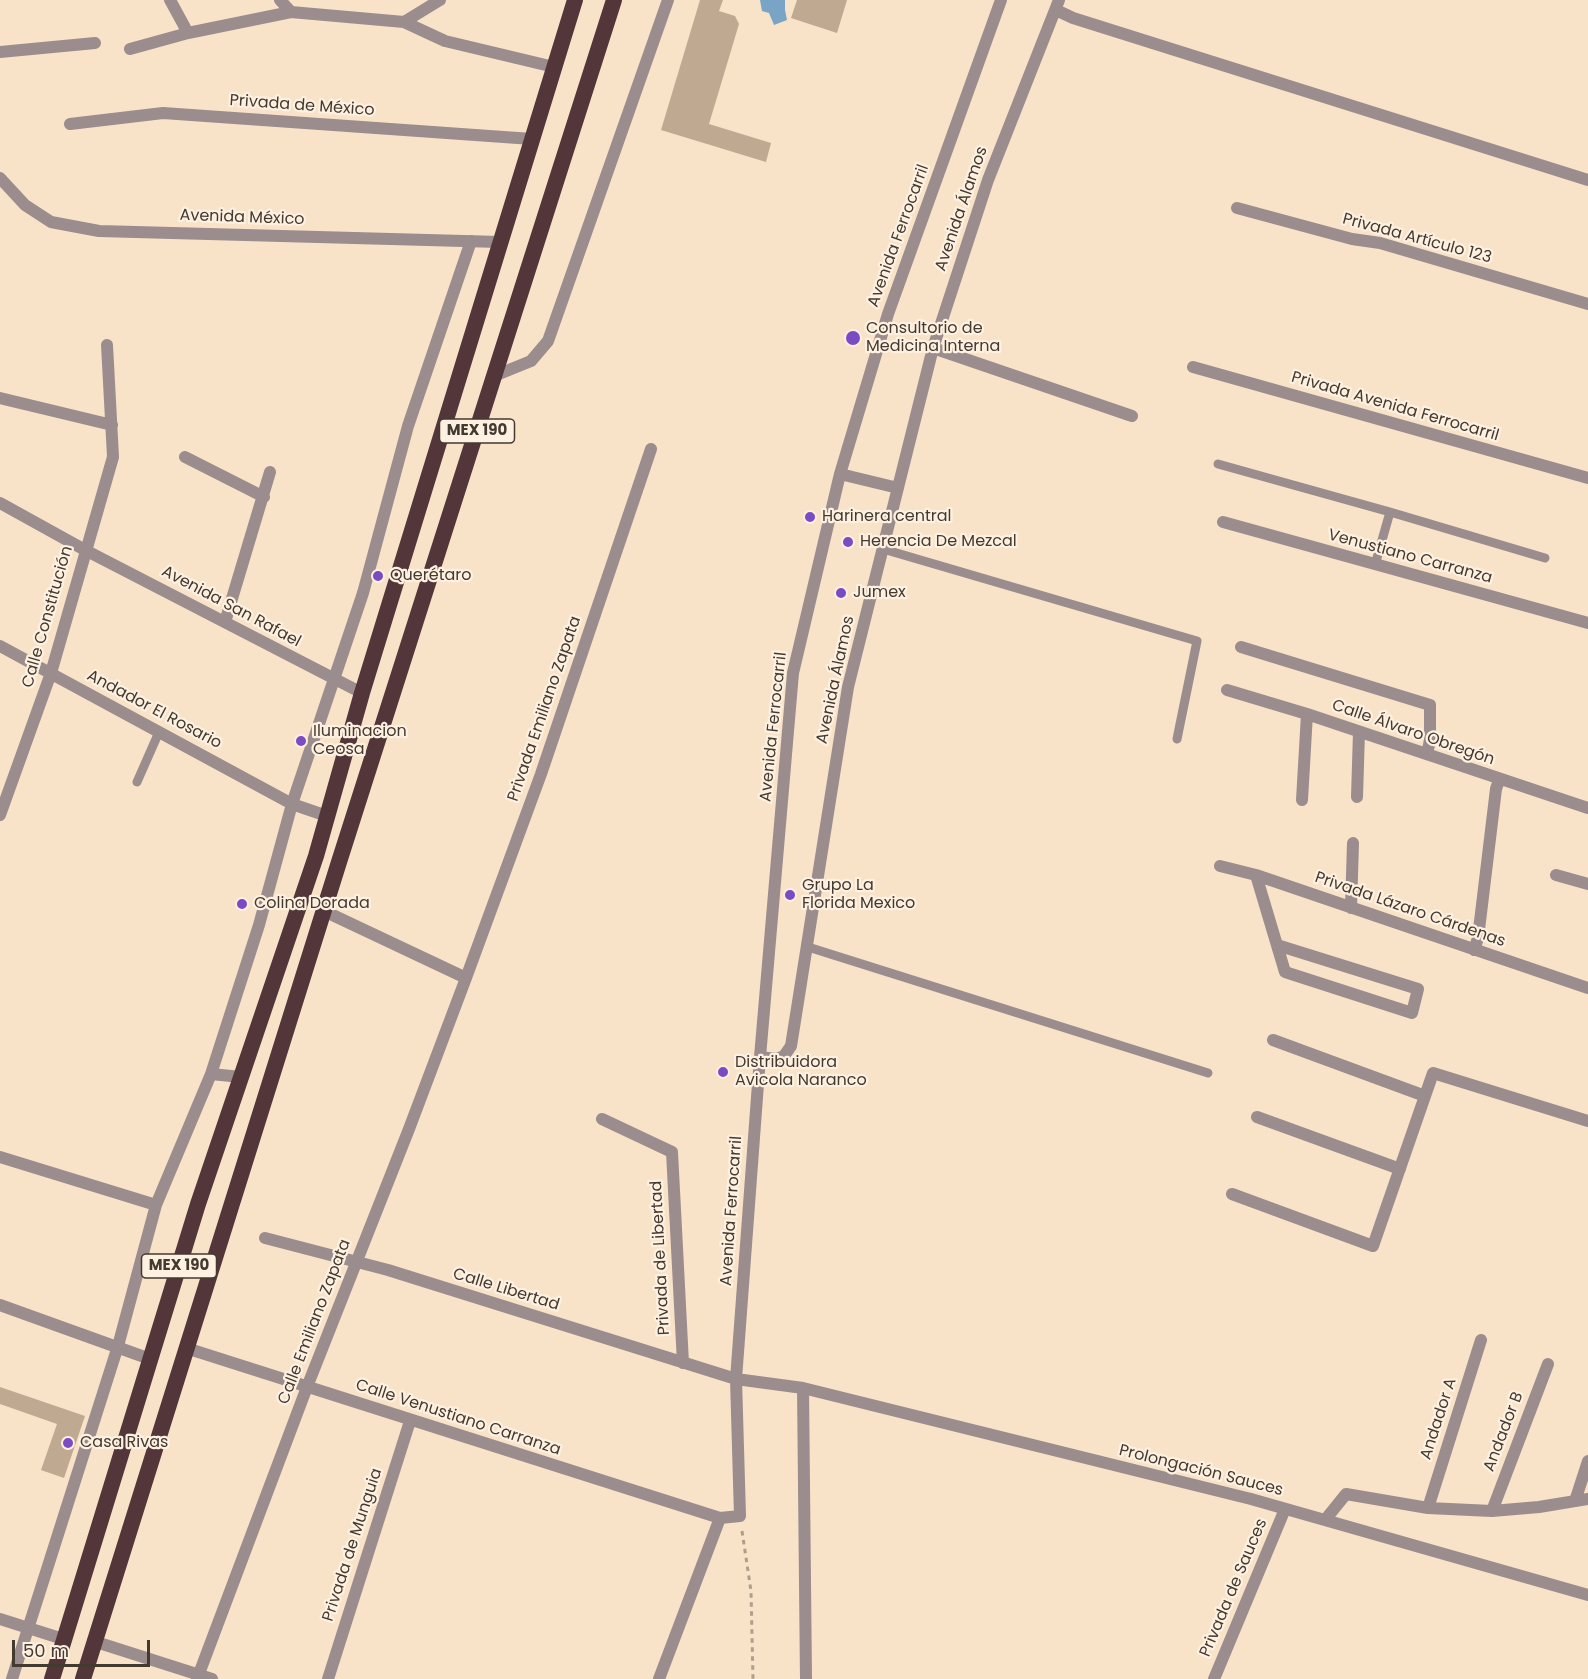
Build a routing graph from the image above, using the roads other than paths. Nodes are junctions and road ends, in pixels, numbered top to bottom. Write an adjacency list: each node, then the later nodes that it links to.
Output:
1 (170, 0): 11 (street)
2 (280, 0): 9 (street)
3 (440, 0): 10 (street)
4 (575, 0): 15 (highway, MEX 190)
5 (614, 0): 27 (highway, MEX 190)
6 (668, 0): 27 (street)
7 (1001, 0): 35 (street, Avenida Ferrocarril)
8 (1057, 5): 19 (street); 25 (street, Avenida Álamos)
9 (291, 12): 10 (street); 11 (street)
10 (404, 22): 15 (street)
11 (188, 33): 13 (street)
12 (95, 43): 14 (street)
13 (130, 49)
14 (0, 52)
15 (554, 67): 17 (highway, MEX 190)
16 (70, 124): 17 (street, Privada de México)
17 (532, 139): 22 (highway, MEX 190)
18 (0, 178): 21 (street, Avenida México)
19 (1588, 180)
20 (1237, 208): 23 (street, Privada Artículo 123)
21 (471, 241): 22 (street, Avenida México); 51 (street)
22 (500, 242): 53 (highway, MEX 190)
23 (1588, 304)
24 (107, 345): 30 (street, Calle Constitución)
25 (933, 348): 29 (street); 37 (street, Avenida Álamos)
26 (1193, 367): 36 (street, Privada Avenida Ferrocarril)
27 (494, 376): 73 (highway, MEX 190)
28 (0, 398): 30 (street)
29 (1132, 416)
30 (112, 425): 42 (street, Calle Constitución)
31 (651, 449): 77 (street, Privada Emiliano Zapata)
32 (185, 457): 38 (street)
33 (1218, 464): 40 (lane)
34 (270, 472): 38 (street)
35 (840, 474): 37 (street); 80 (street, Avenida Ferrocarril)
36 (1588, 478)
37 (898, 488): 43 (street, Avenida Álamos)
38 (264, 497): 46 (street)
39 (0, 503): 42 (street, Avenida San Rafael)
40 (1390, 512): 44 (lane); 45 (lane)
41 (1223, 522): 45 (street, Venustiano Carranza)
42 (85, 549): 46 (street, Avenida San Rafael); 50 (street, Calle Constitución)
43 (883, 549): 57 (lane); 75 (street, Avenida Álamos)
44 (1545, 558)
45 (1375, 565): 47 (street, Venustiano Carranza)
46 (225, 622): 51 (street, Avenida San Rafael)
47 (1588, 623)
48 (0, 646): 50 (street, Andador El Rosario)
49 (1241, 647): 58 (street)
50 (51, 673): 55 (street, Andador El Rosario); 65 (street, Calle Constitución)
51 (335, 680): 53 (street, Avenida San Rafael); 63 (street)
52 (1227, 690): 54 (street, Calle Álvaro Obregón)
53 (362, 693): 66 (highway, MEX 190)
54 (1307, 714): 56 (street, Calle Álvaro Obregón); 62 (street)
55 (159, 732): 60 (lane); 63 (street, Andador El Rosario)
56 (1359, 732): 58 (street, Calle Álvaro Obregón); 61 (street)
57 (1177, 739)
58 (1427, 753): 59 (street, Calle Álvaro Obregón)
59 (1499, 780): 64 (street, Calle Álvaro Obregón); 76 (street)
60 (137, 782)
61 (1357, 797)
62 (1302, 800)
63 (292, 804): 66 (street, Andador El Rosario); 82 (street)
64 (1588, 808)
65 (0, 815)
66 (327, 816): 83 (highway, MEX 190)
67 (1353, 843): 72 (street)
68 (1220, 866): 69 (street, Privada Lázaro Cárdenas)
69 (1256, 875): 72 (street, Privada Lázaro Cárdenas); 74 (street)
70 (1556, 875): 71 (street)
71 (1588, 884)
72 (1351, 908): 76 (street, Privada Lázaro Cárdenas)
73 (324, 911): 77 (street); 97 (highway, MEX 190)
74 (1277, 945): 74 (street)
75 (808, 947): 80 (street, Avenida Álamos); 81 (lane)
76 (1474, 950): 78 (street, Privada Lázaro Cárdenas)
77 (466, 978): 93 (street, Calle Emiliano Zapata)
78 (1588, 988)
79 (1273, 1040): 84 (street)
80 (760, 1057): 101 (street, Avenida Ferrocarril)
81 (1208, 1073)
82 (211, 1074): 83 (street); 91 (street)
83 (241, 1077): 98 (highway, MEX 190)
84 (1425, 1096): 87 (street); 89 (street)
85 (1257, 1117): 89 (street)
86 (602, 1119): 99 (street, Privada de Libertad)
87 (1588, 1121)
88 (0, 1157): 91 (street)
89 (1400, 1169): 90 (street)
90 (1232, 1194)
91 (156, 1205): 96 (street)
92 (265, 1238): 93 (street, Calle Libertad)
93 (356, 1262): 99 (street, Calle Libertad); 102 (street, Calle Emiliano Zapata)
94 (0, 1305): 96 (street)
95 (1481, 1340): 108 (street, Andador A)
96 (118, 1346): 98 (street); 115 (street)
97 (186, 1348): 102 (street, Calle Venustiano Carranza); 117 (highway, MEX 190)
98 (150, 1359): 116 (highway, MEX 190)
99 (683, 1363): 101 (street, Calle Libertad)
100 (1548, 1364): 110 (street, Andador B)
101 (736, 1379): 103 (street, Prolongación Sauces); 111 (street, Avenida Ferrocarril)
102 (307, 1387): 104 (street, Calle Venustiano Carranza); 118 (street, Calle Emiliano Zapata)
103 (803, 1388): 109 (street, Prolongación Sauces); 125 (street)
104 (410, 1421): 111 (street, Calle Venustiano Carranza); 123 (street, Privada de Munguia)
105 (1588, 1461): 107 (street)
106 (1588, 1499): 107 (street)
107 (1575, 1501): 110 (street)
108 (1428, 1508): 110 (street); 112 (street)
109 (1285, 1509): 112 (street, Prolongación Sauces); 126 (street, Privada de Sauces)
110 (1492, 1511)
111 (720, 1518): 124 (street)
112 (1325, 1520): 113 (street, Prolongación Sauces)
113 (1588, 1595)
114 (0, 1619): 115 (street)
115 (27, 1628): 116 (street); 119 (street)
116 (63, 1639): 120 (highway, MEX 190)
117 (93, 1641): 118 (street); 121 (highway, MEX 190)
118 (197, 1677): 122 (street)
119 (12, 1679)
120 (52, 1679)
121 (83, 1679)
122 (212, 1679)
123 (328, 1679)
124 (659, 1679)
125 (806, 1679)
126 (1214, 1679)

